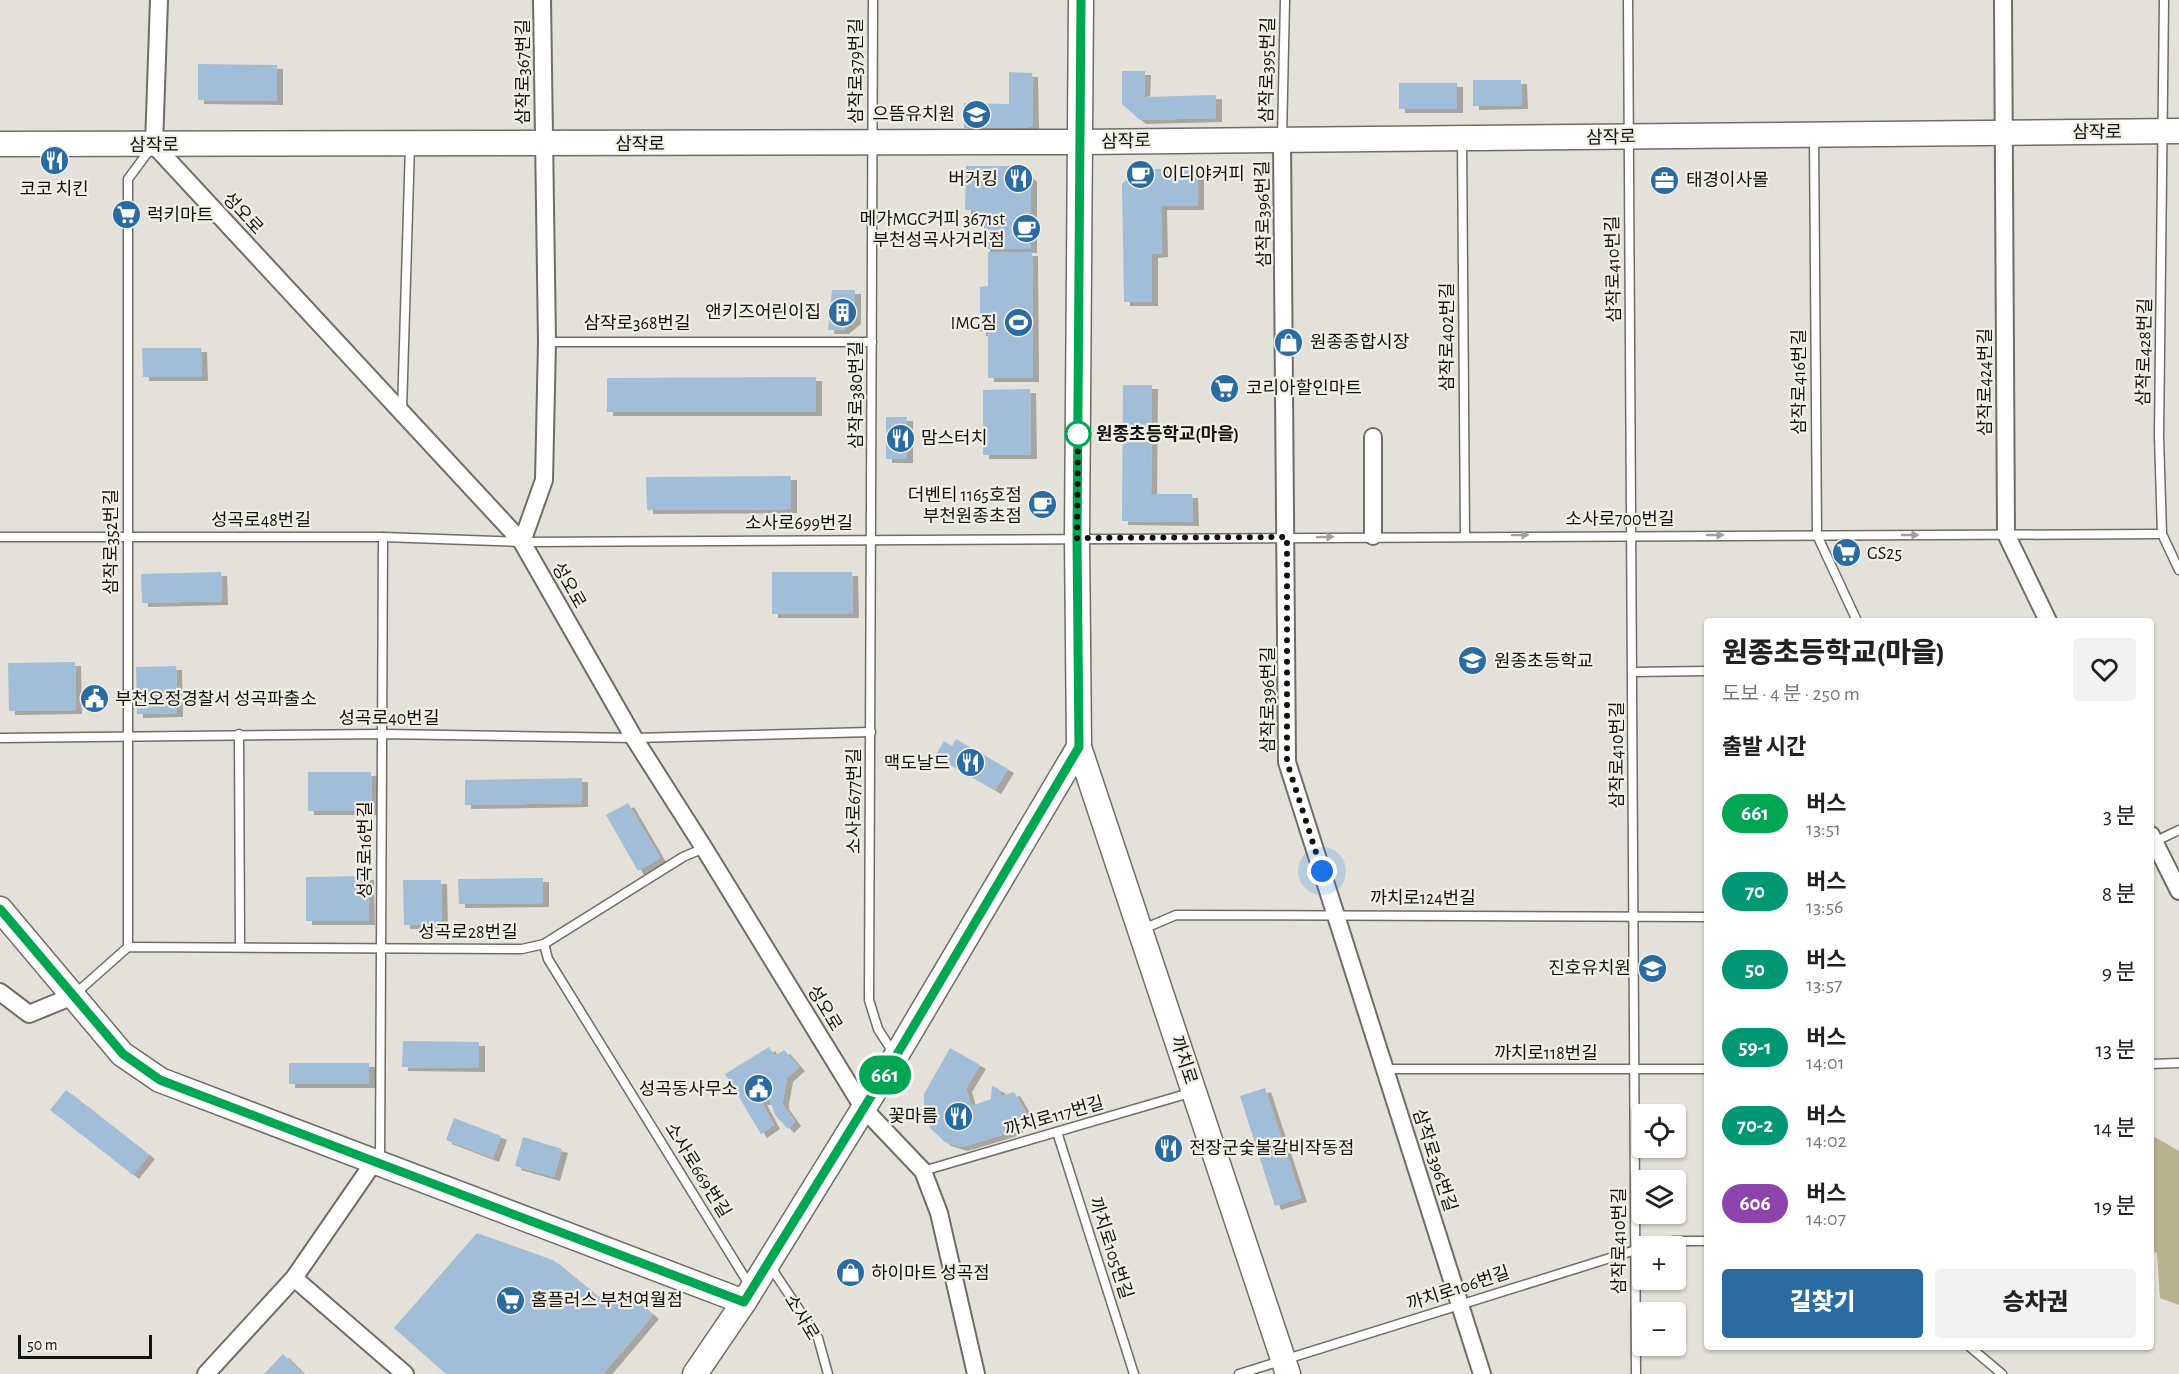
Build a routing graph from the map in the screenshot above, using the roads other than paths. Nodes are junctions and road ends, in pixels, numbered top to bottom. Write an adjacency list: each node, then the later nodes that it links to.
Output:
1 (159, 0): 20 (street)
2 (542, 0): 19 (street, 삼작로367번길)
3 (873, 0): 16 (lane, 삼작로379번길)
4 (1081, 0): 15 (street)
5 (1285, 0): 14 (lane, 삼작로395번길)
6 (1628, 0): 12 (lane, 삼작로410번길)
7 (2003, 0): 10 (street, 삼작로424번길)
8 (2164, 0): 9 (lane, 삼작로428번길)
9 (2171, 131): 10 (street, 삼작로); 26 (lane, 삼작로428번길)
10 (2003, 133): 11 (street, 삼작로); 25 (street, 삼작로424번길)
11 (1814, 135): 12 (street, 삼작로); 27 (lane, 삼작로416번길)
12 (1628, 136): 13 (street, 삼작로); 29 (lane, 삼작로410번길)
13 (1462, 138): 14 (street, 삼작로); 28 (lane, 삼작로402번길)
14 (1282, 140): 15 (street, 삼작로); 33 (street, 삼작로396번길)
15 (1080, 142): 16 (street, 삼작로); 36 (street)
16 (873, 143): 19 (street, 삼작로); 22 (lane, 삼작로380번길)
17 (0, 144): 20 (street, 삼작로)
18 (410, 144): 19 (street, 삼작로); 20 (street, 삼작로); 23 (lane)
19 (542, 144): 21 (street)
20 (154, 145): 23 (street, 성오로); 31 (lane, 삼작로352번길)
21 (547, 342): 22 (lane, 삼작로368번길); 37 (street)
22 (872, 342): 35 (lane, 삼작로380번길)
23 (402, 414): 37 (street, 성오로)
24 (1373, 437): 34 (street)
25 (2006, 534): 26 (lane, 소사로700번길); 27 (lane, 소사로700번길, one-way to 25); 40 (street, 삼작로424번길)
26 (2162, 534): 38 (lane, 삼작로428번길)
27 (1817, 535): 29 (lane, 소사로700번길, one-way to 27); 39 (lane, 삼작로416번길)
28 (1465, 536): 29 (lane, 소사로700번길, one-way to 29); 34 (lane, 소사로700번길)
29 (1632, 536): 42 (lane, 삼작로410번길)
30 (0, 537): 31 (lane, 성곡로48번길)
31 (128, 537): 32 (lane, 성곡로48번길); 46 (lane, 삼작로352번길)
32 (382, 537): 37 (lane, 성곡로48번길); 45 (lane, 성곡로16번길)
33 (1287, 537): 34 (lane, 소사로700번길, one-way to 34); 36 (lane, 소사로700번길); 56 (street, 삼작로396번길)
34 (1373, 537)
35 (872, 538): 36 (lane, 소사로699번길); 37 (lane, 소사로699번길); 43 (lane, 소사로677번길)
36 (1077, 538): 49 (street)
37 (522, 542): 48 (street, 성오로)
38 (2179, 570)
39 (1856, 618)
40 (2047, 618)
41 (1704, 671): 42 (lane)
42 (1633, 672): 57 (lane, 삼작로410번길)
43 (871, 732): 48 (lane); 66 (lane, 소사로677번길)
44 (239, 734): 45 (lane, 성곡로40번길); 46 (lane, 성곡로40번길); 62 (lane)
45 (382, 734): 48 (lane, 성곡로40번길); 63 (lane, 성곡로16번길)
46 (128, 735): 47 (lane, 성곡로40번길); 61 (lane, 삼작로352번길)
47 (0, 738)
48 (634, 738): 53 (street, 성오로)
49 (1079, 747): 59 (street, 까치로); 66 (street)
50 (2179, 830): 51 (lane)
51 (2154, 839)
52 (2154, 844): 54 (street)
53 (705, 848): 60 (lane, 성곡로28번길); 73 (street, 성오로)
54 (2179, 891)
55 (0, 909): 65 (street)
56 (1336, 915): 57 (lane, 까치로124번길); 59 (lane, 까치로124번길); 70 (street, 삼작로396번길)
57 (1634, 915): 58 (lane, 까치로124번길); 71 (lane, 삼작로410번길)
58 (1704, 917)
59 (1141, 930): 72 (street, 까치로)
60 (544, 944): 63 (lane, 성곡로28번길); 84 (lane, 소사로669번길)
61 (128, 947): 62 (lane, 성곡로28번길); 65 (lane)
62 (240, 947): 63 (lane, 성곡로28번길)
63 (381, 948): 75 (lane, 성곡로16번길)
64 (0, 992): 65 (street)
65 (73, 996): 75 (street)
66 (896, 1056): 73 (street)
67 (2179, 1063): 68 (lane)
68 (2154, 1064)
69 (1704, 1068): 71 (lane, 까치로118번길)
70 (1385, 1069): 71 (lane, 까치로118번길); 85 (street, 삼작로396번길)
71 (1635, 1069): 77 (lane, 삼작로410번길)
72 (1194, 1092): 74 (lane, 까치로117번길); 87 (street, 까치로)
73 (864, 1109): 76 (street, 성오로); 81 (street)
74 (1057, 1132): 76 (lane, 까치로117번길); 93 (lane, 까치로105번길)
75 (377, 1163): 82 (street); 84 (street)
76 (923, 1172): 92 (street, 성오로)
77 (1639, 1236)
78 (1686, 1241): 79 (lane)
79 (1704, 1241)
80 (1632, 1250): 85 (lane, 까치로106번길)
81 (768, 1263): 84 (street); 91 (lane, 소사로)
82 (294, 1278): 88 (street); 89 (street)
83 (1638, 1290): 96 (lane, 삼작로410번길)
84 (748, 1296): 90 (street)
85 (1460, 1305): 87 (lane, 까치로106번길); 95 (street, 삼작로396번길)
86 (1974, 1350): 97 (lane)
87 (1286, 1367): 94 (lane)
88 (206, 1374)
89 (405, 1374)
90 (695, 1374)
91 (828, 1374)
92 (976, 1374)
93 (1134, 1374)
94 (1239, 1374)
95 (1482, 1374)
96 (1636, 1374)
97 (2002, 1374)

